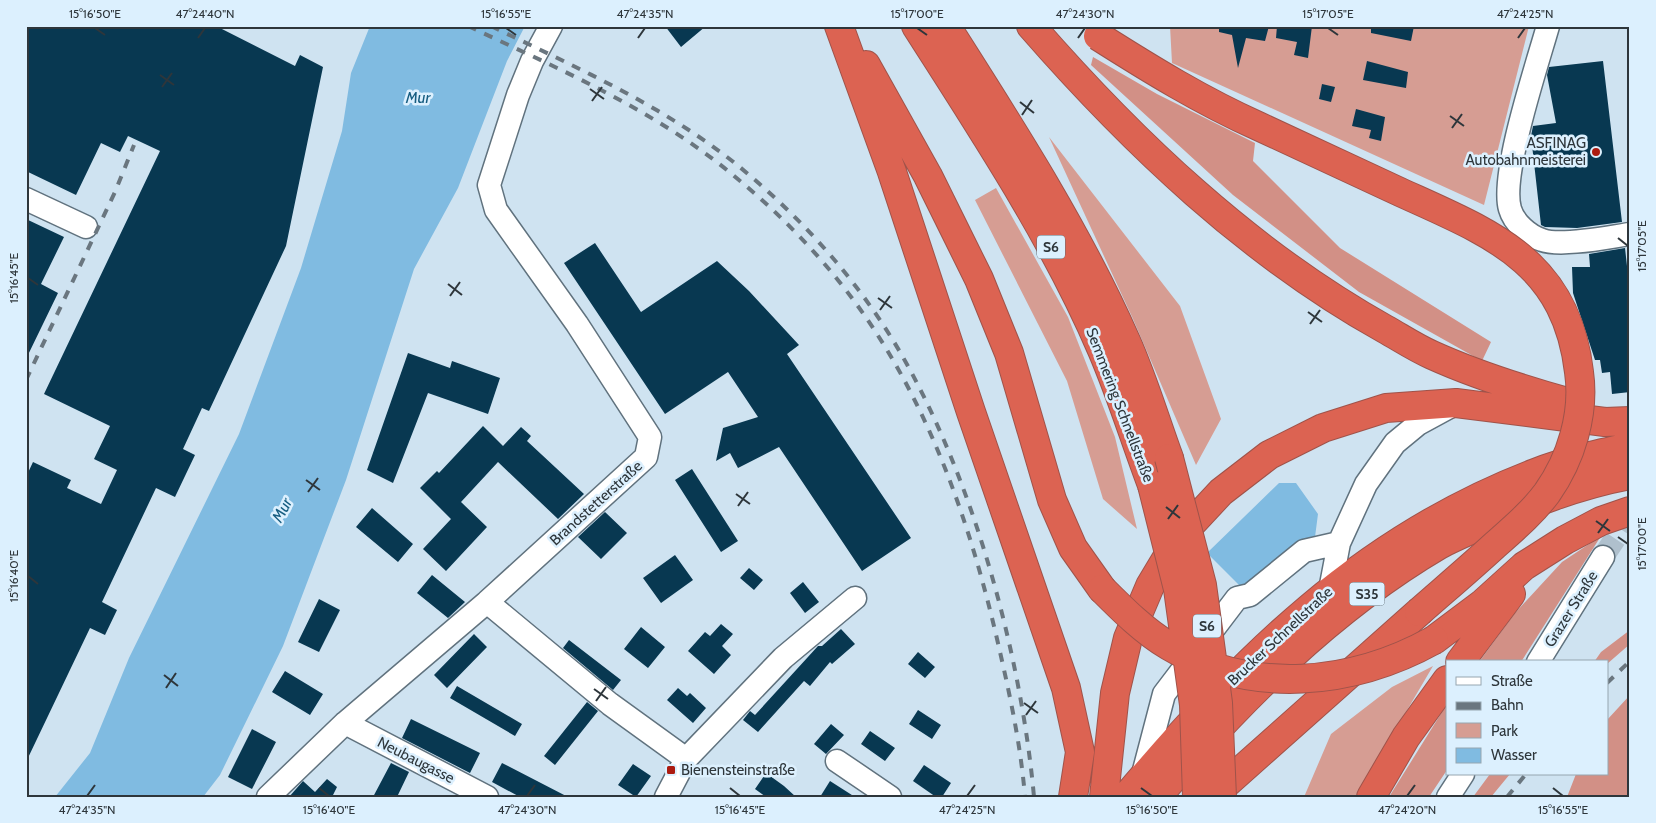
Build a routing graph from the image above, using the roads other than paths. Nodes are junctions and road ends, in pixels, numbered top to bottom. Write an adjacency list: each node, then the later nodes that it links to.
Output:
1 (551, 26): 23 (street, Brandstetterstraße)
2 (839, 26): 36 (highway)
3 (845, 26): 18 (highway, bridge)
4 (916, 26): 38 (highway, Semmering Schnellstraße / S6, bridge)
5 (946, 26): 40 (highway, Semmering Schnellstraße / S6, bridge)
6 (1031, 26): 13 (highway)
7 (1548, 26): 11 (street)
8 (1092, 31): 39 (highway, bridge)
9 (26, 199): 10 (street)
10 (86, 227)
11 (1630, 234)
12 (1456, 403): 14 (highway); 19 (street); 37 (highway)
13 (1630, 415)
14 (1630, 421)
15 (1630, 447): 21 (highway, Brucker Schnellstraße / S35)
16 (1630, 475): 31 (highway, Brucker Schnellstraße / S35)
17 (1630, 511): 18 (highway)
18 (1565, 540): 24 (highway)
19 (1339, 543): 21 (street); 31 (street)
20 (1603, 557): 25 (street, Grazer Straße)
21 (1330, 590): 31 (highway, Brucker Schnellstraße / S35)
22 (855, 598): 28 (street)
23 (487, 602): 27 (street, Brandstetterstraße); 28 (street)
24 (1461, 660)
25 (1539, 660)
26 (1446, 681): 41 (highway)
27 (344, 723): 32 (street, Brandstetterstraße); 33 (street, Neubaugasse)
28 (686, 759): 34 (street)
29 (837, 761): 35 (street)
30 (1462, 776): 42 (street)
31 (1141, 790)
32 (268, 797)
33 (487, 797)
34 (666, 797)
35 (890, 797)
36 (1073, 797)
37 (1104, 797)
38 (1197, 797)
39 (1211, 797)
40 (1222, 797)
41 (1371, 797)
42 (1448, 797)

